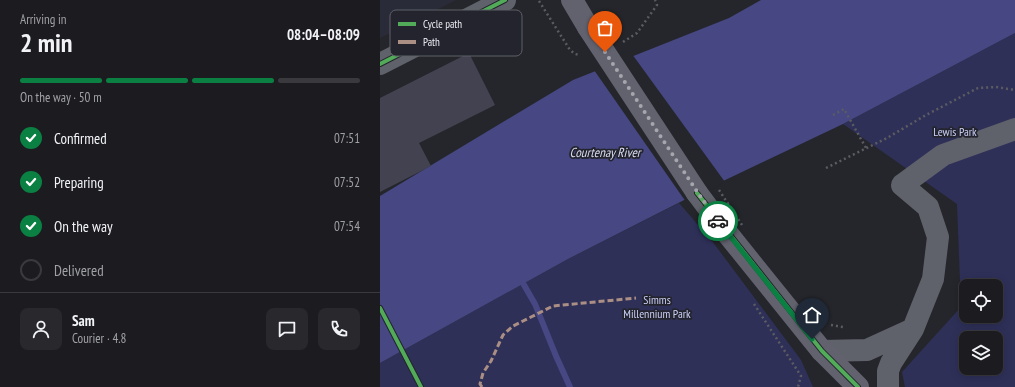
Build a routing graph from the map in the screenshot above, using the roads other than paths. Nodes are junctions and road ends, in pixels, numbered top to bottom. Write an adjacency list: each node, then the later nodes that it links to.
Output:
1 (505, 0): 3 (street)
2 (572, 0): 7 (main road, bridge)
3 (485, 10)
4 (396, 56): 5 (street)
5 (380, 64)
6 (1015, 129): 9 (street)
7 (698, 193): 8 (street)
8 (737, 232): 10 (main road)
9 (913, 328): 10 (street); 12 (street)
10 (822, 351): 11 (main road)
11 (858, 387)
12 (888, 387)

